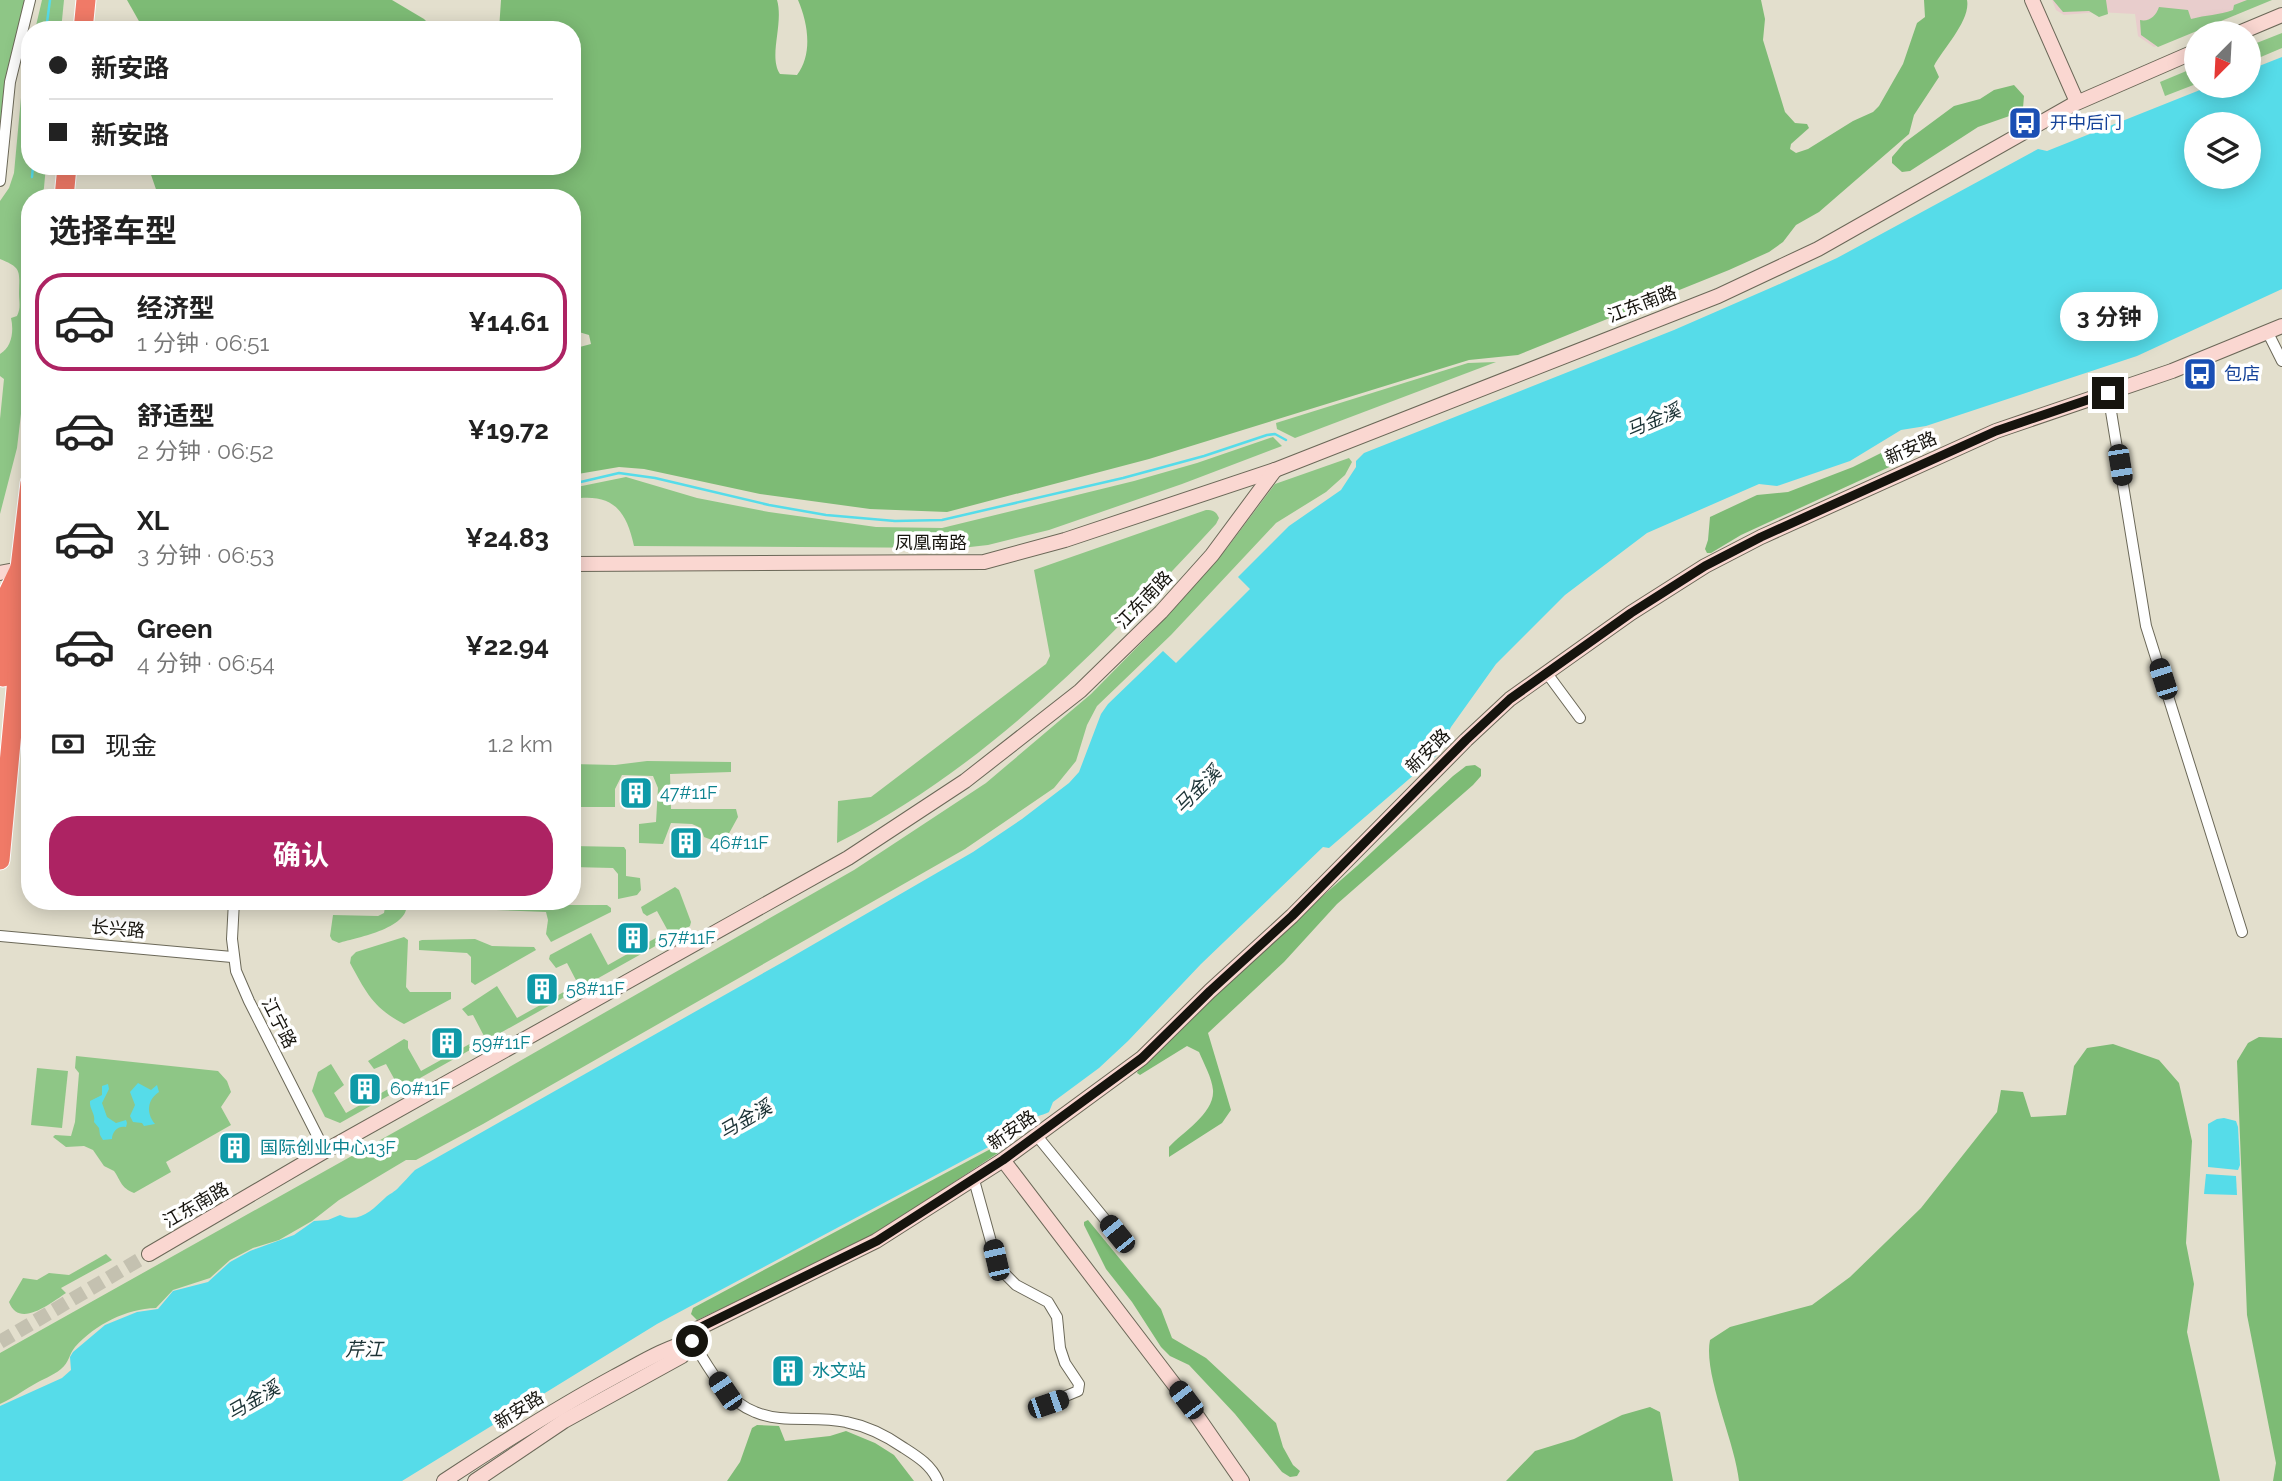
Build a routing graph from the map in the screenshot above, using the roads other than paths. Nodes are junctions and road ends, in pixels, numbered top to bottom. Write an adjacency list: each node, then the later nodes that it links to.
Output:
1 (30, 0): 5 (street)
2 (86, 0): 6 (highway)
3 (2032, 0): 10 (main road)
4 (2282, 15): 7 (main road)
5 (25, 21)
6 (84, 21)
7 (2261, 24)
8 (21, 37): 11 (street)
9 (2184, 56): 10 (main road, 江东南路)
10 (2077, 102): 15 (main road, 江东南路)
11 (0, 181)
12 (2275, 330): 13 (street); 14 (main road, 新安路)
13 (2282, 361)
14 (2108, 393): 23 (main road, 新安路); 28 (street)
15 (1275, 470): 17 (main road, 凤凰南路); 32 (main road, 江东南路)
16 (0, 564): 18 (main road)
17 (581, 564)
18 (21, 567)
19 (21, 569): 20 (main road)
20 (0, 573)
21 (21, 574): 24 (highway)
22 (21, 636): 26 (highway)
23 (1546, 672): 25 (street); 31 (main road, 新安路)
24 (0, 712)
25 (1580, 718)
26 (0, 860)
27 (234, 910): 30 (street, 江宁路)
28 (2242, 932)
29 (0, 936): 30 (street, 长兴路)
30 (232, 957): 32 (street, 江宁路)
31 (1037, 1136): 33 (main road, 新安路); 35 (street)
32 (325, 1152): 36 (main road, 江东南路)
33 (1003, 1160): 34 (main road, 新安路); 42 (main road)
34 (974, 1180): 37 (main road, 新安路); 38 (street)
35 (1117, 1234)
36 (149, 1254)
37 (692, 1341): 39 (main road, 新安路); 40 (main road, 新安路); 41 (street)
38 (1044, 1405)
39 (444, 1481)
40 (475, 1481)
41 (938, 1481)
42 (1242, 1481)

